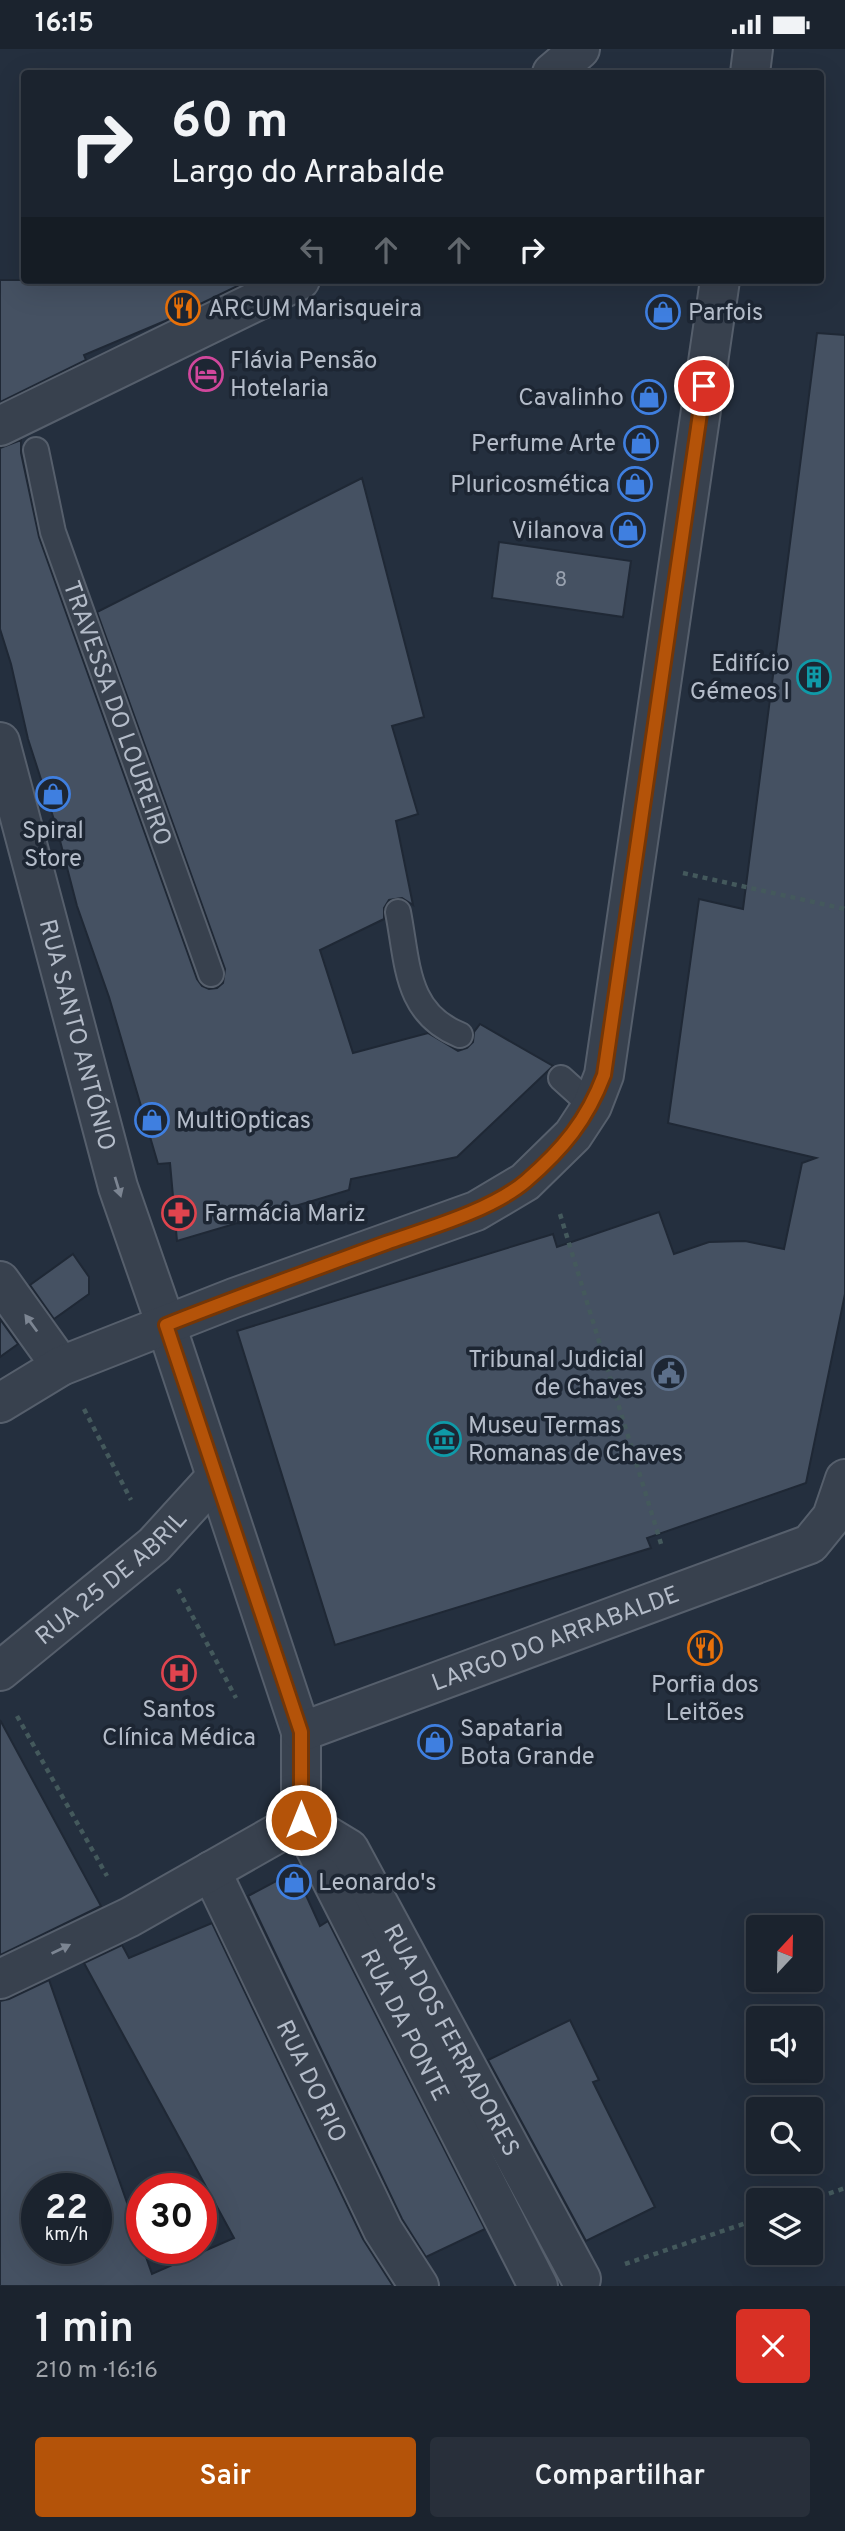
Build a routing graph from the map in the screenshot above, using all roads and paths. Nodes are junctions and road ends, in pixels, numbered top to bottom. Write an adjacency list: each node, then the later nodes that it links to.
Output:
1 (580, 49): 3 (street)
2 (753, 49): 4 (street)
3 (556, 70)
4 (750, 70)
5 (292, 284): 7 (street)
6 (719, 284): 10 (street)
7 (0, 426)
8 (36, 450): 13 (lane, TRAVESSA DO LOUREIRO)
9 (0, 742): 19 (street, RUA SANTO ANTÓNIO, one-way to 19)
10 (634, 863): 11 (path); 16 (street)
11 (845, 909)
12 (398, 912): 14 (lane)
13 (214, 965)
14 (460, 1035)
15 (561, 1078): 16 (lane)
16 (598, 1091): 17 (street)
17 (545, 1163): 19 (street); 26 (path)
18 (0, 1281): 20 (street, one-way to 18)
19 (166, 1325): 20 (street); 22 (street)
20 (61, 1366): 21 (street); 25 (path)
21 (0, 1403)
22 (216, 1477): 25 (street, RUA 25 DE ABRIL); 29 (street)
23 (845, 1479): 24 (street)
24 (828, 1540): 29 (street, LARGO DO ARRABALDE)
25 (155, 1545): 27 (street, RUA 25 DE ABRIL); 28 (path)
26 (662, 1545)
27 (0, 1671)
28 (237, 1700)
29 (301, 1732): 31 (street)
30 (29, 1738): 33 (path)
31 (301, 1820): 32 (street); 38 (street, RUA DOS FERRADORES); 40 (street, RUA DA PONTE)
32 (211, 1871): 33 (street); 39 (street, RUA DO RIO)
33 (130, 1916): 34 (street, one-way to 33)
34 (0, 1979)
35 (845, 2188): 36 (path)
36 (823, 2196)
37 (746, 2223): 38 (path)
38 (581, 2279)
39 (419, 2286)
40 (538, 2286)

